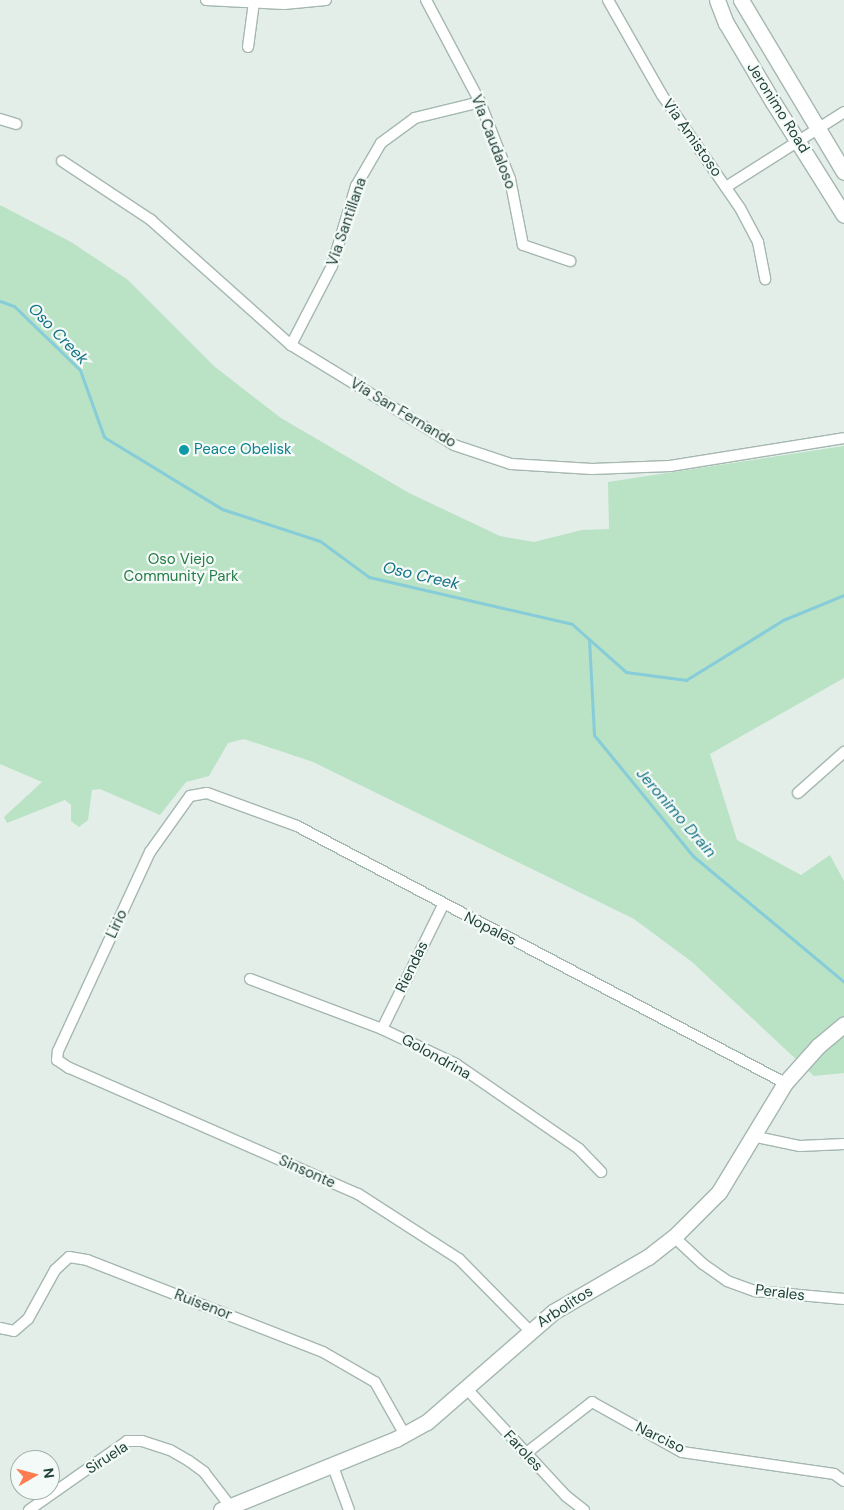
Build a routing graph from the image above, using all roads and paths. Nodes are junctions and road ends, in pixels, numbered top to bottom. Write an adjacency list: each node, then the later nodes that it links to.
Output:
1 (206, 0): 7 (street)
2 (326, 0): 7 (street)
3 (426, 0): 9 (street, Via Caudaloso)
4 (608, 0): 17 (street, Via Amistoso)
5 (717, 0): 14 (street, Jeronimo Road)
6 (741, 0): 13 (street, Jeronimo Road)
7 (254, 2): 8 (street)
8 (248, 47)
9 (480, 102): 19 (street, Via Caudaloso); 21 (street, Via Santillana)
10 (844, 112): 13 (street)
11 (0, 118): 12 (street)
12 (16, 124)
13 (816, 129): 14 (street); 16 (street, Jeronimo Road)
14 (798, 139): 17 (street); 18 (street, Jeronimo Road)
15 (62, 161): 21 (street, Via San Fernando)
16 (844, 172)
17 (726, 187): 20 (street, Via Amistoso)
18 (844, 215)
19 (570, 261)
20 (765, 279)
21 (291, 345): 22 (street, Via San Fernando)
22 (844, 438)
23 (844, 752): 24 (street)
24 (798, 793)
25 (190, 796): 26 (street, Nopales); 30 (street, Lirio)
26 (443, 904): 29 (street, Riendas); 31 (street, Nopales)
27 (250, 978): 29 (street, Golondrina)
28 (844, 1024): 31 (street, Arbolitos)
29 (382, 1028): 34 (street, Golondrina)
30 (57, 1060): 38 (street, Sinsonte)
31 (785, 1083): 32 (street, Arbolitos)
32 (752, 1136): 33 (street); 35 (street, Arbolitos)
33 (844, 1144)
34 (601, 1172)
35 (674, 1237): 36 (street, Perales); 38 (street, Arbolitos)
36 (844, 1299)
37 (0, 1328): 40 (street, Ruisenor)
38 (529, 1330): 39 (street, Arbolitos)
39 (466, 1388): 40 (street, Arbolitos); 41 (street, Faroles)
40 (405, 1434): 42 (street, Arbolitos)
41 (525, 1454): 43 (street, Narciso); 47 (street, Faroles)
42 (332, 1464): 44 (street, Arbolitos); 46 (street)
43 (844, 1481)
44 (226, 1508): 45 (street, Siruela)
45 (29, 1510)
46 (349, 1510)
47 (584, 1510)

